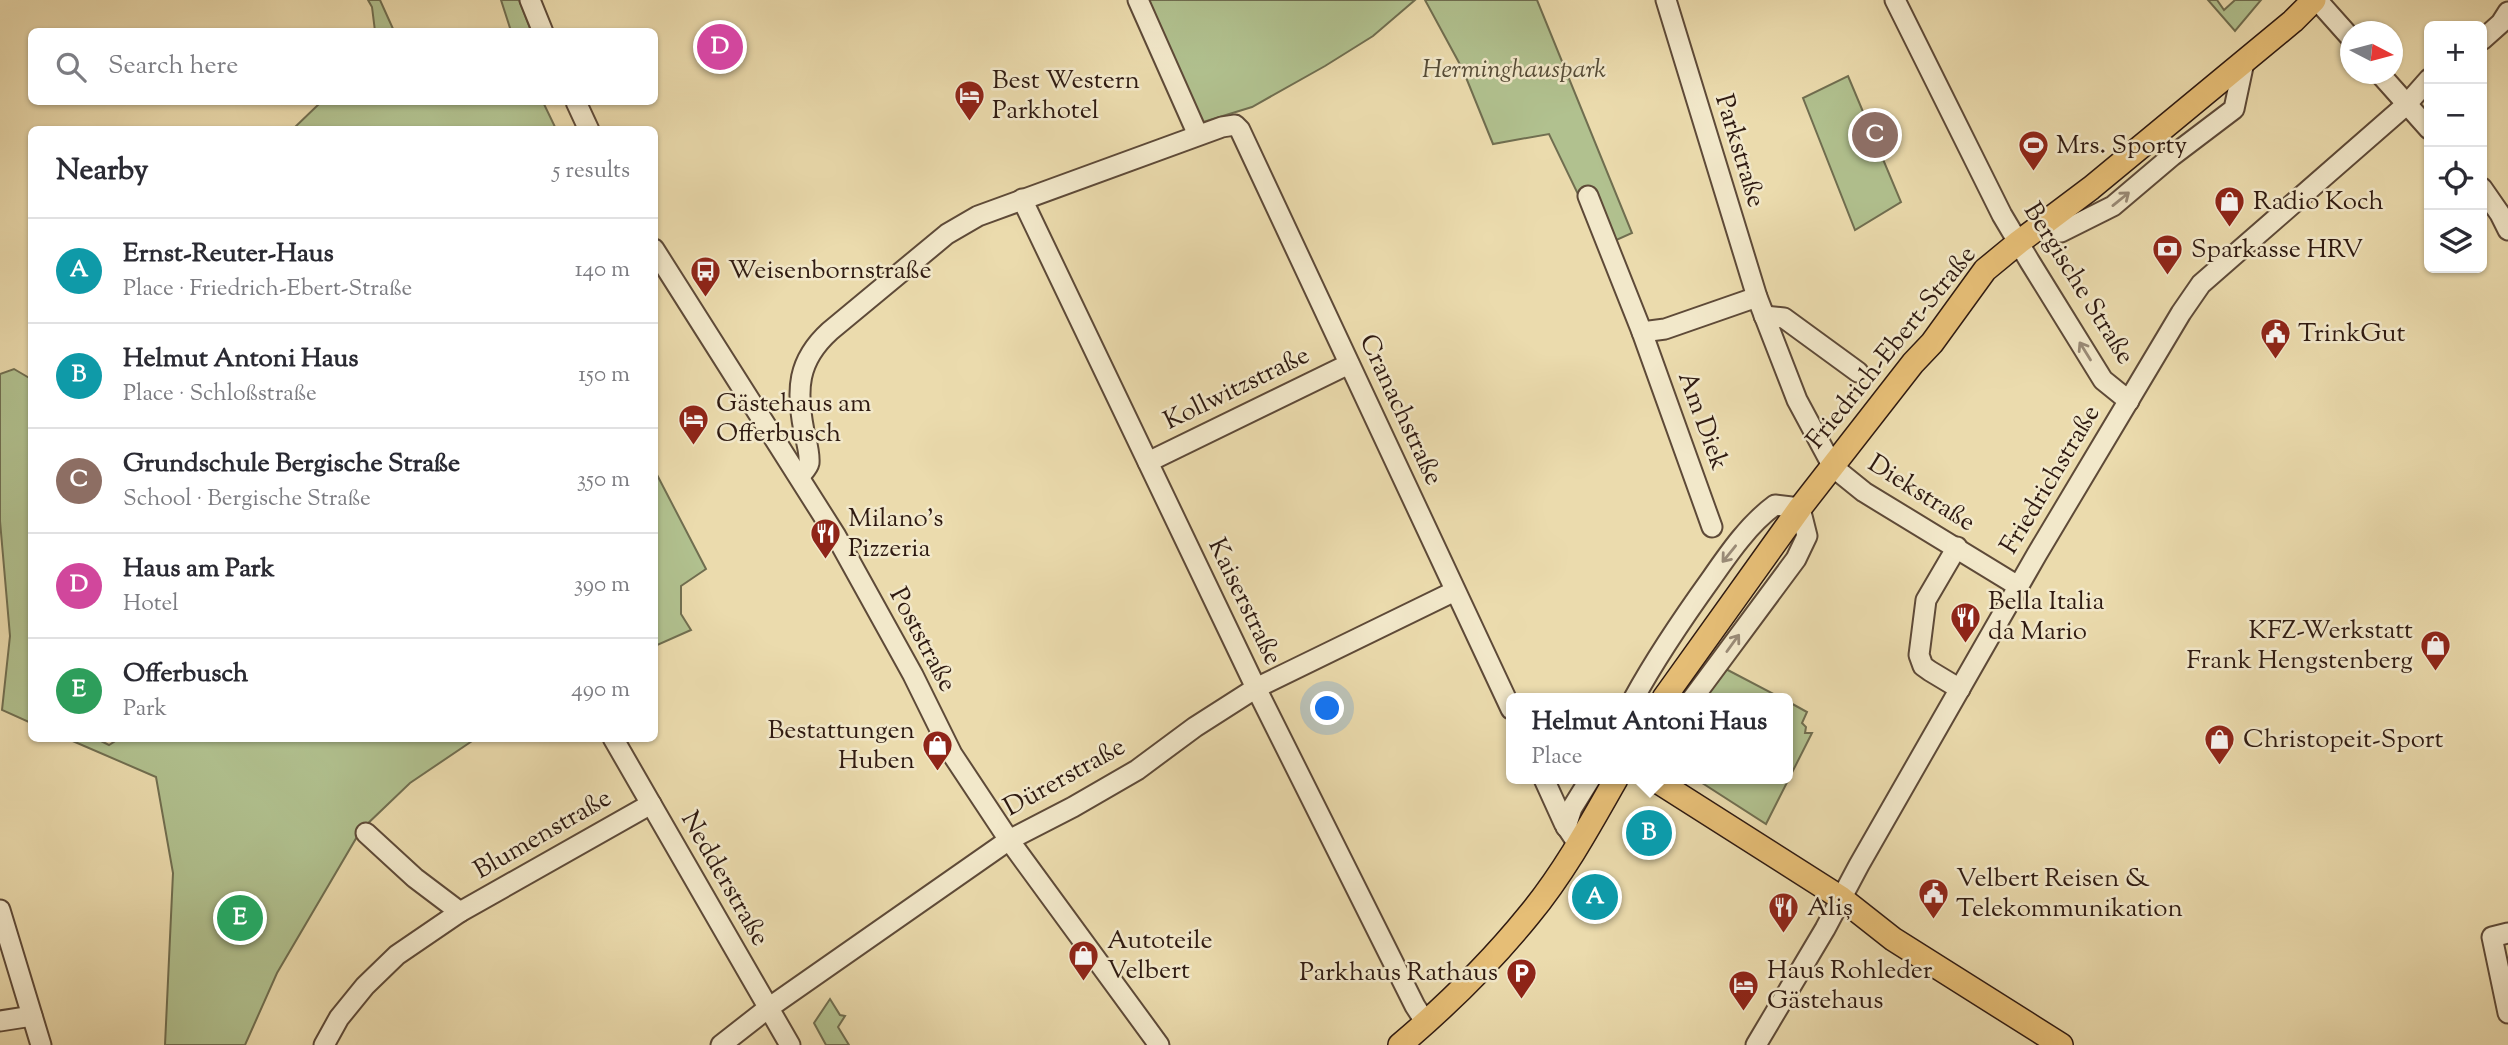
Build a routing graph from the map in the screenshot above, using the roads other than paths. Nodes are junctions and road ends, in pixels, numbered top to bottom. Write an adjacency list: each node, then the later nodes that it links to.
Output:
1 (530, 0): 8 (street)
2 (1138, 0): 16 (street)
3 (1666, 0): 23 (street, Parkstraße)
4 (1895, 0): 21 (street, Bergische Straße)
5 (2316, 0): 7 (street); 21 (main road, Friedrich-Ebert-Straße)
6 (2508, 12): 9 (street)
7 (2340, 26)
8 (541, 28)
9 (2487, 36)
10 (2389, 84): 13 (street)
11 (2425, 84): 13 (street, Friedrichstraße)
12 (577, 105): 15 (street)
13 (2406, 105): 14 (street); 28 (street, Friedrichstraße)
14 (2424, 124)
15 (587, 126)
16 (1198, 135): 19 (street); 26 (street, Cranachstraße)
17 (2487, 194): 20 (street)
18 (1588, 196): 25 (street, Am Diek)
19 (1022, 199): 29 (street, Kaiserstraße); 31 (street)
20 (2505, 217)
21 (2027, 236): 28 (street, Bergische Straße, one-way to 21); 30 (main road, Friedrich-Ebert-Straße)
22 (658, 255): 31 (street, Poststraße)
23 (1757, 297): 24 (street, Parkstraße); 25 (street)
24 (1764, 316): 27 (street); 30 (street, Parkstraße)
25 (1642, 332): 33 (street, Am Diek)
26 (1349, 363): 29 (street, Kollwitzstraße); 36 (street, Cranachstraße)
27 (1858, 372)
28 (2129, 401): 35 (street, Friedrichstraße)
29 (1147, 462): 38 (street, Kaiserstraße)
30 (1833, 467): 32 (main road, Friedrich-Ebert-Straße); 34 (street, Diekstraße)
31 (800, 476): 53 (street, Poststraße)
32 (1800, 508): 37 (street, one-way to 37); 42 (main road, Friedrich-Ebert-Straße); 43 (street, one-way to 32)
33 (1712, 527)
34 (1957, 547): 35 (street, Diekstraße); 39 (street)
35 (2018, 586): 39 (street, Friedrichstraße)
36 (1455, 590): 38 (street, Dürerstraße); 44 (street, Cranachstraße)
37 (1653, 663): 40 (street); 41 (street)
38 (1256, 688): 53 (street, Dürerstraße); 63 (street, Kaiserstraße)
39 (1960, 688): 54 (street, Friedrichstraße)
40 (1637, 693)
41 (1657, 693)
42 (1668, 693)
43 (1697, 693)
44 (1506, 698)
45 (615, 742): 50 (street, Nedderstraße)
46 (1546, 784): 52 (street)
47 (1587, 784): 52 (street)
48 (1612, 784): 52 (main road)
49 (1662, 784): 54 (main road)
50 (651, 804): 56 (street, Blumenstraße); 59 (street, Nedderstraße)
51 (366, 834): 56 (street, Blumenstraße)
52 (1572, 835): 63 (main road)
53 (1009, 840): 59 (street, Dürerstraße); 68 (street, Poststraße)
54 (1841, 898): 70 (street, Friedrichstraße); 71 (main road)
55 (0, 910): 58 (street)
56 (460, 912): 65 (street, Blumenstraße)
57 (2508, 933): 60 (street)
58 (8, 965): 61 (street)
59 (767, 1009): 66 (street, Dürerstraße); 67 (street, Nedderstraße)
60 (2508, 1013)
61 (32, 1016): 62 (street); 64 (street)
62 (0, 1021)
63 (1426, 1023): 69 (main road)
64 (41, 1045)
65 (324, 1045)
66 (721, 1045)
67 (790, 1045)
68 (1160, 1045)
69 (1399, 1045)
70 (1756, 1045)
71 (2061, 1045)

